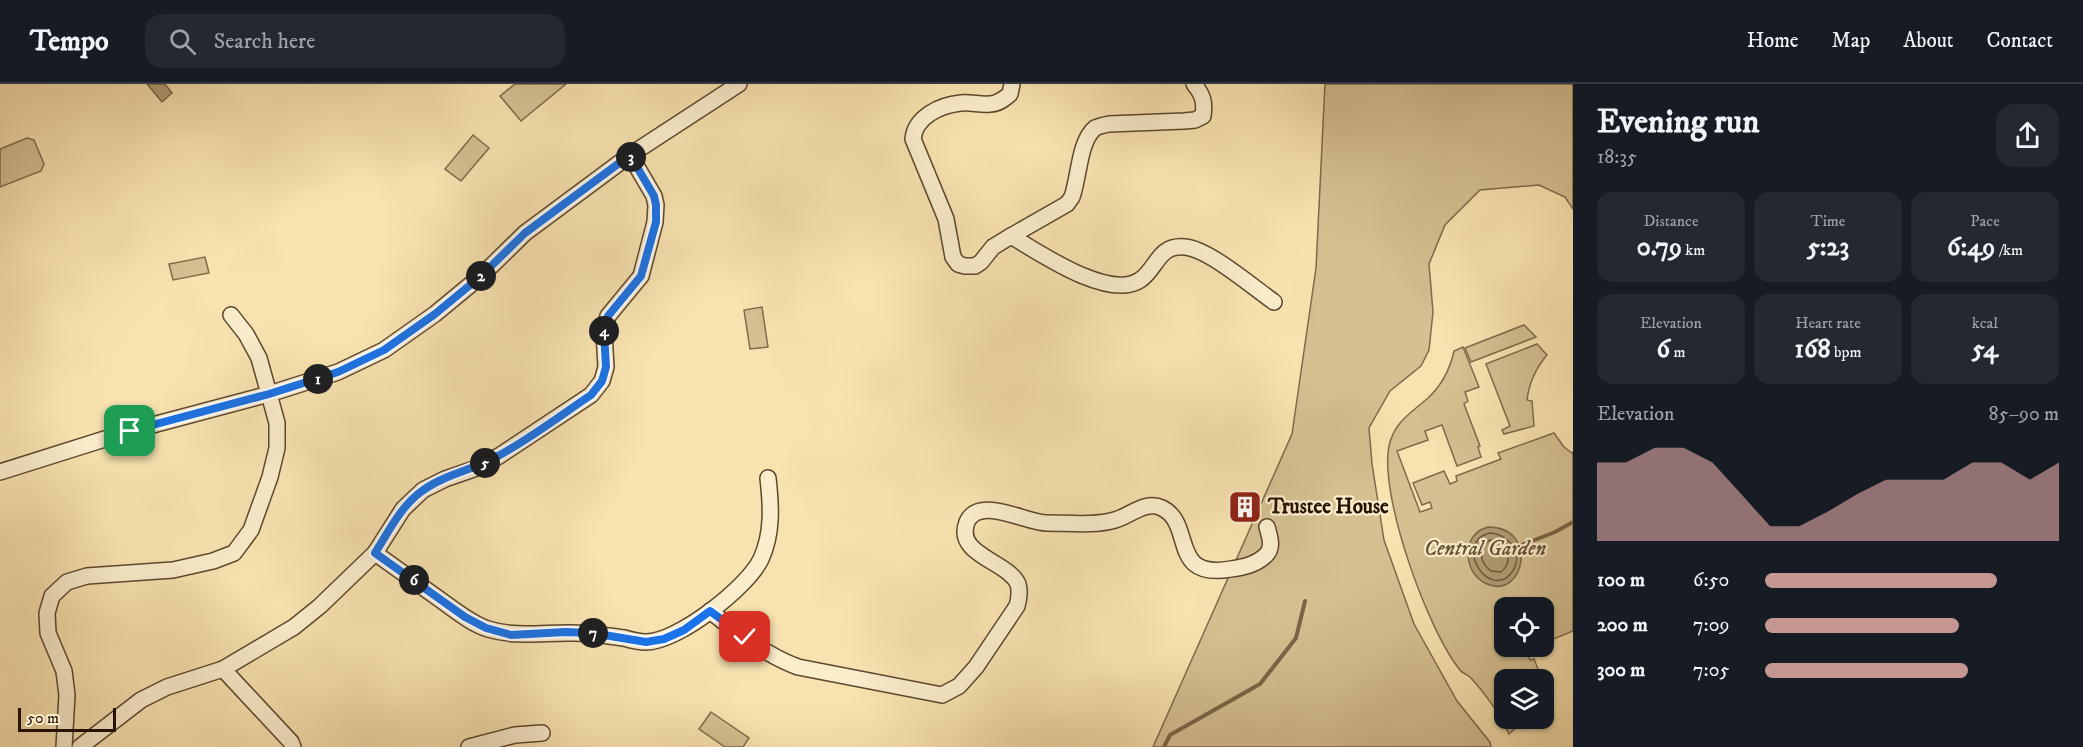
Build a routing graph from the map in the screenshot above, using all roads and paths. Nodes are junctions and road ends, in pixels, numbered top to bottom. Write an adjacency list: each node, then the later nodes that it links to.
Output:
1 (1012, 84): 5 (street)
2 (1194, 84): 5 (street)
3 (730, 86): 4 (street)
4 (630, 155): 8 (street); 12 (street)
5 (1011, 236): 6 (street)
6 (1274, 302)
7 (231, 315): 8 (street)
8 (269, 394): 9 (street); 16 (street)
9 (0, 472)
10 (768, 478): 13 (street)
11 (1267, 527): 13 (street)
12 (375, 553): 13 (street); 14 (street)
13 (710, 611)
14 (223, 669): 17 (street); 18 (street)
15 (542, 734): 19 (street)
16 (64, 747)
17 (80, 747)
18 (292, 747)
19 (469, 747)

